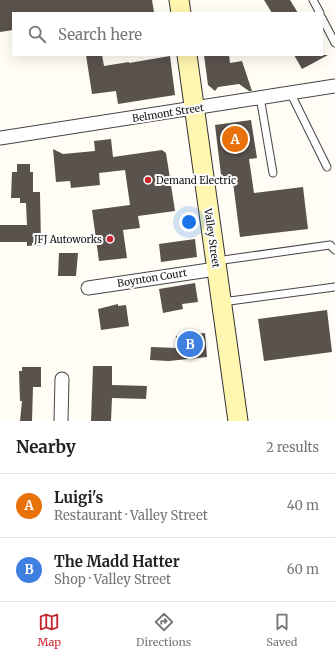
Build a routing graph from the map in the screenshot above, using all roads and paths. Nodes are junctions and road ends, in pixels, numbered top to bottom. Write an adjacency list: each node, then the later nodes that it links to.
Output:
1 (179, 0): 3 (main road)
2 (313, 0): 4 (lane)
3 (181, 12)
4 (319, 12)
5 (323, 20): 6 (lane)
6 (335, 43)
7 (187, 56): 11 (main road, Valley Street)
8 (335, 86): 9 (street, Belmont Street)
9 (290, 92): 10 (street, Belmont Street); 13 (lane)
10 (260, 97): 11 (street, Belmont Street); 14 (lane)
11 (194, 109): 12 (street, Belmont Street); 16 (main road, Valley Street)
12 (0, 138)
13 (327, 167)
14 (273, 173)
15 (335, 250): 16 (lane)
16 (216, 265): 18 (street, Boynton Court); 19 (main road, Valley Street)
17 (335, 287): 19 (lane)
18 (88, 288)
19 (221, 302): 22 (main road, Valley Street)
20 (62, 379): 21 (street)
21 (60, 421)
22 (238, 421)

